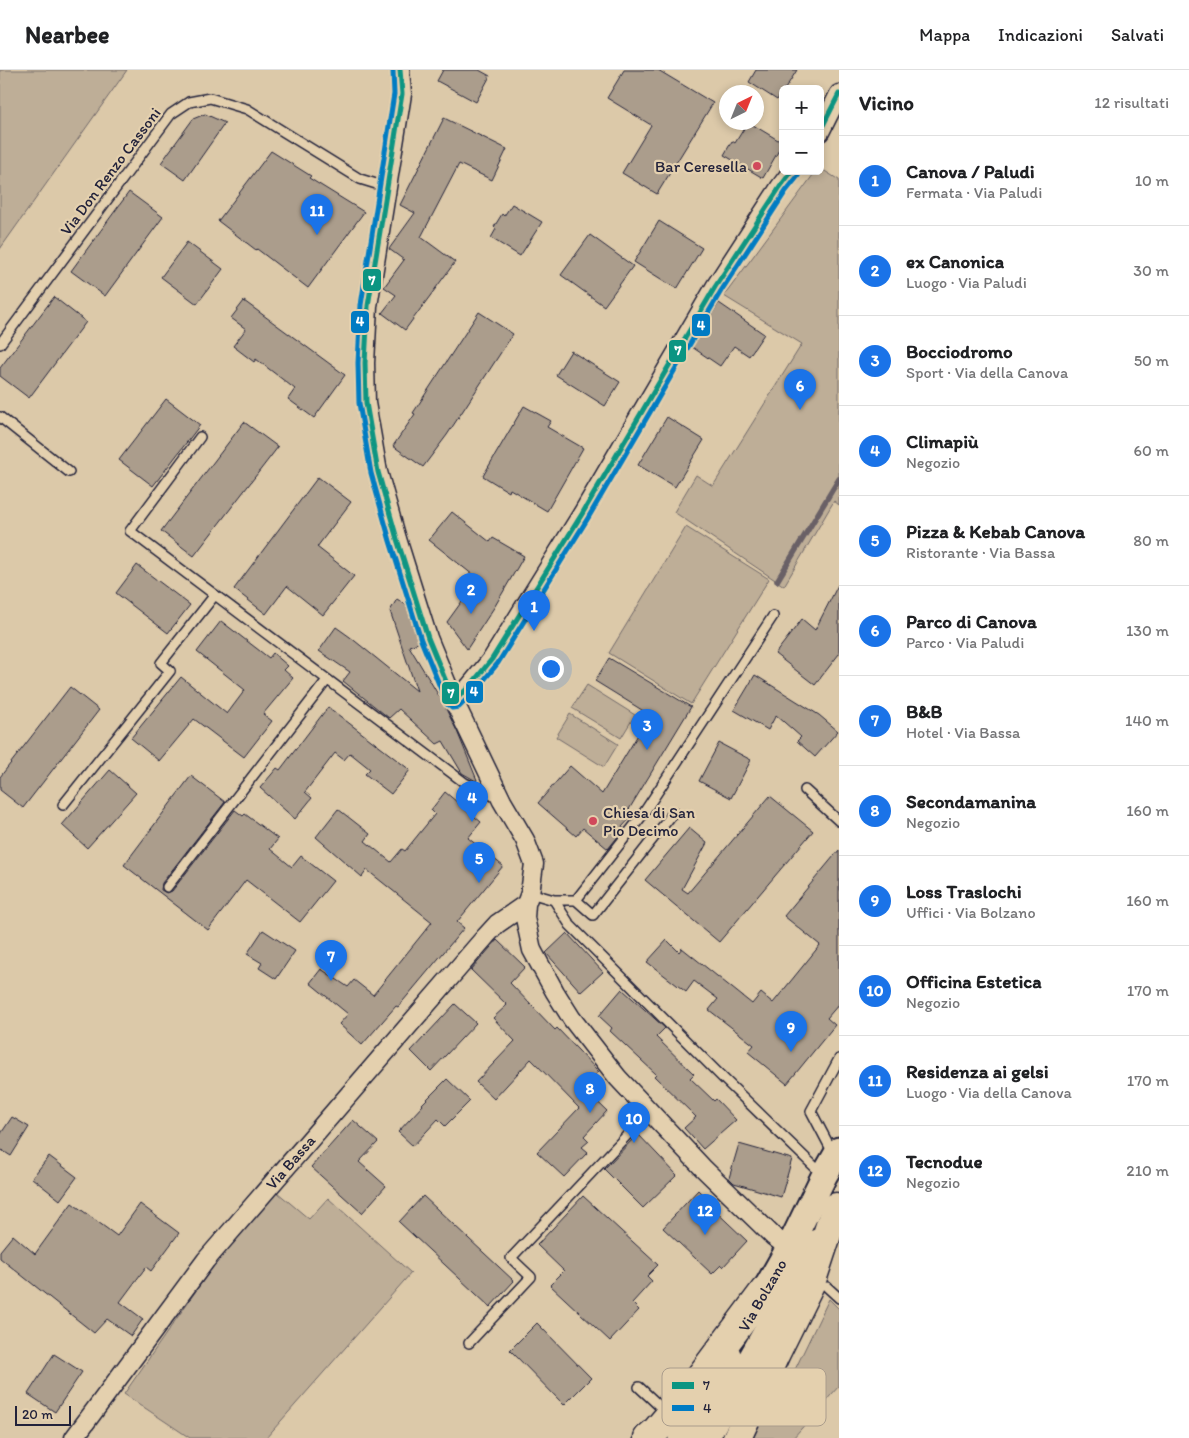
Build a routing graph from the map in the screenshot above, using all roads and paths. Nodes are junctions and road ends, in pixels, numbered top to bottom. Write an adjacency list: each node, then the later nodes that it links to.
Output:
1 (400, 70): 5 (street)
2 (837, 102): 3 (street)
3 (821, 130)
4 (789, 175): 13 (street)
5 (386, 187): 6 (lane, Via Don Renzo Cassoni); 13 (street)
6 (0, 344)
7 (0, 417): 9 (lane)
8 (200, 437): 10 (lane)
9 (69, 472)
10 (214, 596): 12 (lane); 16 (lane)
11 (772, 616): 22 (lane)
12 (327, 680): 15 (lane); 19 (lane)
13 (454, 701): 15 (street)
14 (805, 790): 18 (lane)
15 (502, 801): 20 (street)
16 (63, 805)
17 (674, 812): 22 (lane)
18 (839, 821)
19 (167, 887)
20 (528, 899): 21 (lane); 24 (street); 40 (street, Via Bassa)
21 (554, 900): 22 (lane); 25 (lane)
22 (576, 900)
23 (839, 1059): 25 (lane)
24 (649, 1112): 27 (street); 31 (lane)
25 (833, 1161): 27 (main road, Via Bolzano)
26 (838, 1205): 33 (main road, Via Bolzano); 34 (highway)
27 (781, 1242): 29 (main road, Via Bolzano)
28 (827, 1287): 30 (lane)
29 (765, 1290): 32 (highway)
30 (839, 1298)
31 (469, 1343)
32 (707, 1368)
33 (746, 1368)
34 (769, 1368)
35 (639, 1387): 36 (lane)
36 (662, 1413)
37 (713, 1426): 42 (main road, Via Bolzano)
38 (742, 1426): 43 (highway)
39 (675, 1427): 41 (highway)
40 (74, 1438)
41 (648, 1438)
42 (706, 1438)
43 (737, 1438)

